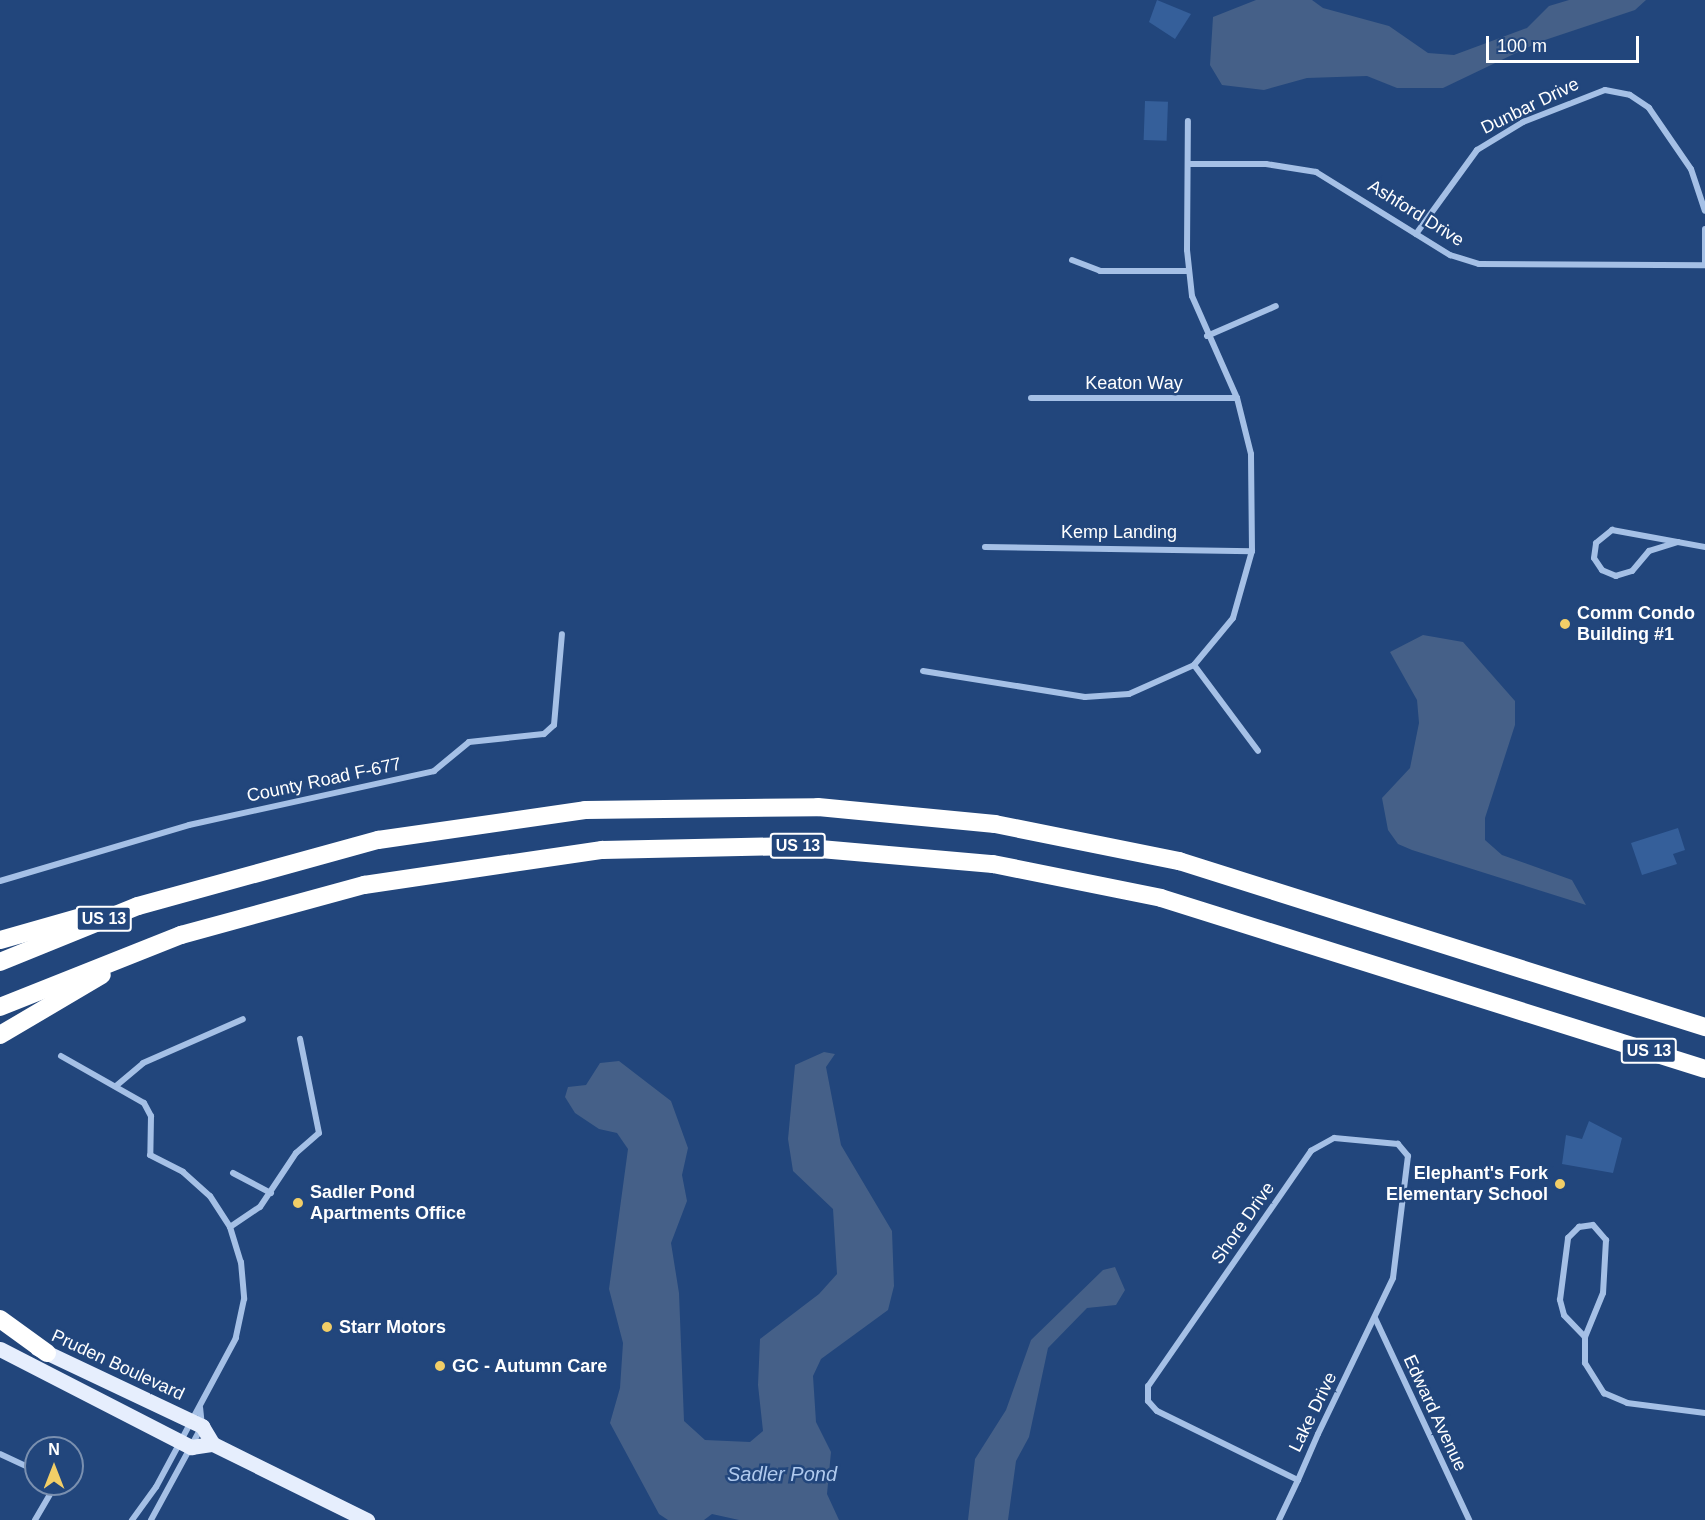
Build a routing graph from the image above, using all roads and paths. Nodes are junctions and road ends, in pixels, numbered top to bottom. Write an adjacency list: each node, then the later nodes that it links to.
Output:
1 (1188, 121): 2 (street)
2 (1188, 164): 5 (street, Ashford Drive); 8 (street)
3 (1705, 211): 5 (street, Dunbar Drive)
4 (1705, 229): 7 (street)
5 (1416, 234): 7 (street, Ashford Drive)
6 (1072, 260): 8 (street)
7 (1705, 265)
8 (1188, 272): 10 (street)
9 (1276, 306): 10 (street)
10 (1207, 336): 12 (street)
11 (1031, 398): 12 (street, Keaton Way)
12 (1237, 398): 16 (street)
13 (1678, 542): 13 (street); 14 (street)
14 (1705, 547)
15 (985, 548): 16 (street, Kemp Landing)
16 (1252, 550): 18 (street)
17 (562, 633): 21 (street, County Road F-677)
18 (1194, 664): 19 (street); 20 (street)
19 (923, 671)
20 (1258, 751)
21 (0, 881)
22 (210, 883): 24 (highway); 25 (highway, US 13); 28 (highway, US 13)
23 (283, 905): 26 (highway, US 13); 29 (highway); 32 (highway, US 13)
24 (0, 940)
25 (0, 962)
26 (0, 1007)
27 (243, 1019): 33 (street)
28 (1700, 1025)
29 (0, 1035)
30 (300, 1039): 35 (street)
31 (61, 1056): 33 (street)
32 (1704, 1069)
33 (116, 1086): 36 (street)
34 (233, 1173): 35 (street)
35 (271, 1193): 36 (street)
36 (230, 1227): 43 (street)
37 (0, 1318): 42 (highway)
38 (1375, 1318): 50 (street, Lake Drive); 50 (street, Shore Drive); 52 (street, Edward Avenue)
39 (0, 1328): 42 (main road, Pruden Boulevard)
40 (1585, 1337): 40 (street); 44 (street)
41 (0, 1349): 46 (main road, Pruden Boulevard)
42 (46, 1353): 45 (main road, Pruden Boulevard)
43 (200, 1408): 45 (street); 45 (street)
44 (1705, 1413)
45 (195, 1423): 46 (street); 46 (street); 47 (main road)
46 (185, 1444): 47 (main road); 54 (street); 55 (street)
47 (213, 1444): 56 (main road)
48 (0, 1454): 49 (street)
49 (24, 1465)
50 (1298, 1480): 57 (street, Lake Drive)
51 (49, 1496): 53 (street)
52 (1467, 1519)
53 (35, 1520)
54 (132, 1520)
55 (151, 1520)
56 (367, 1520)
57 (1279, 1520)

